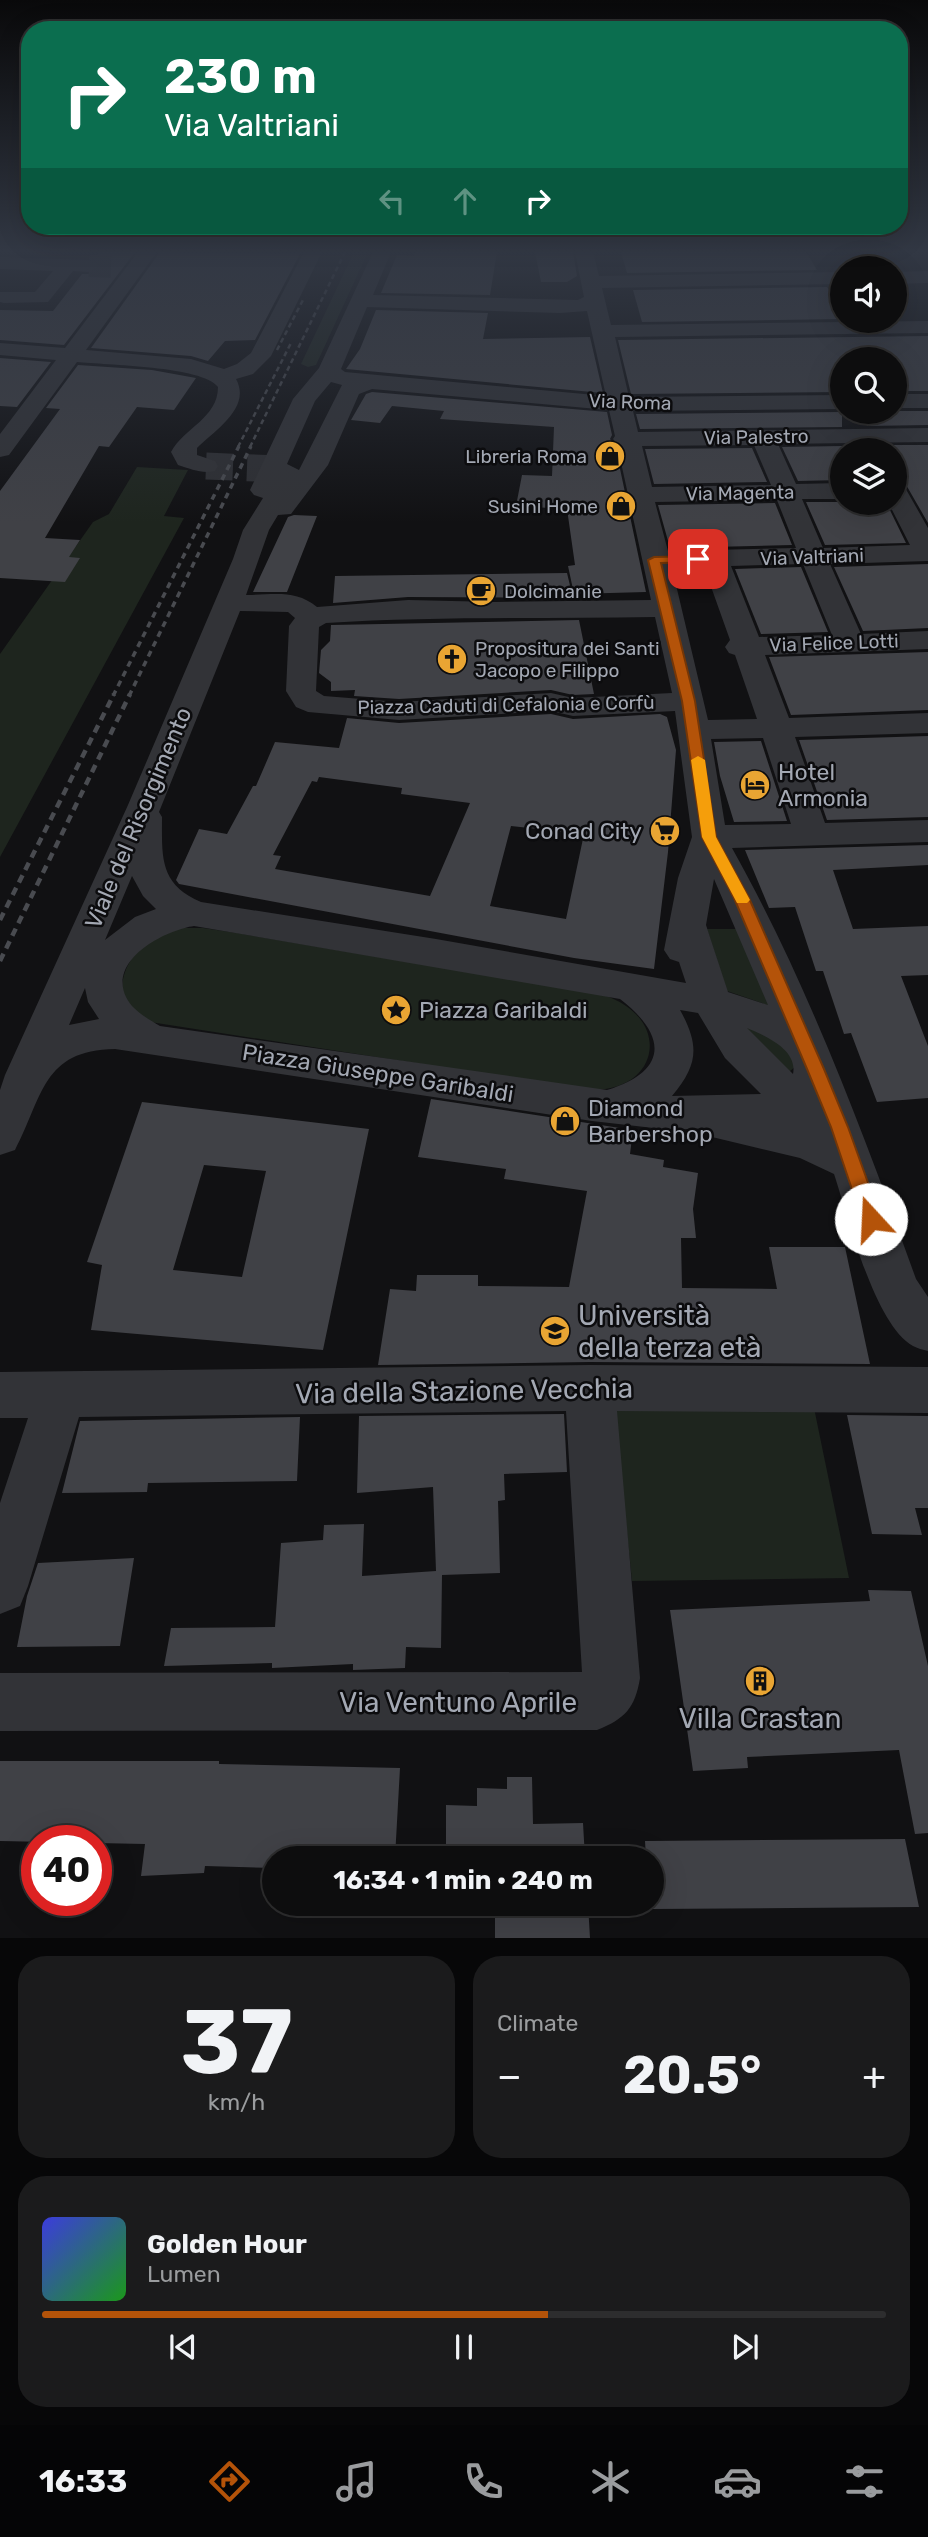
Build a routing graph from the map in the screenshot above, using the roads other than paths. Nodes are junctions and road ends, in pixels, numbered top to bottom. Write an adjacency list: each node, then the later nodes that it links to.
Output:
1 (81, 342): 7 (street)
2 (267, 342): 8 (street)
3 (341, 342): 9 (street)
4 (604, 342): 14 (street)
5 (0, 349): 7 (street)
6 (235, 349): 8 (street)
7 (71, 355): 8 (street); 21 (street)
8 (222, 374): 22 (street)
9 (325, 374): 10 (street, Via Roma); 15 (street); 29 (street, Viale del Risorgimento); 29 (street, Viale del Risorgimento)
10 (376, 381): 14 (street, Via Roma); 15 (street)
11 (907, 401): 12 (street)
12 (928, 401)
13 (830, 402): 14 (street, Via Roma)
14 (617, 404): 19 (street)
15 (341, 405): 29 (street, Viale del Risorgimento)
16 (928, 435): 18 (street, Via Palestro)
17 (763, 437): 19 (street, Via Palestro); 20 (street, Via Palestro); 24 (street)
18 (907, 438)
19 (625, 439): 25 (street)
20 (830, 441)
21 (0, 450)
22 (208, 462)
23 (830, 491): 24 (street, Via Magenta)
24 (786, 492): 25 (street, Via Magenta); 28 (street)
25 (639, 495): 31 (street)
26 (907, 514): 27 (street)
27 (928, 553): 28 (street, Via Valtriani)
28 (814, 556): 30 (street, Via Valtriani); 36 (street)
29 (247, 559): 41 (street, Viale del Risorgimento)
30 (715, 559): 31 (street, Via Valtriani); 37 (street)
31 (654, 560): 33 (street)
32 (246, 604): 34 (street)
33 (667, 608): 34 (street); 39 (street)
34 (313, 618): 39 (street, Piazza Caduti di Cefalonia e Corfù)
35 (928, 640): 36 (street, Via Felice Lotti)
36 (850, 643): 37 (street, Via Felice Lotti)
37 (744, 647): 38 (street)
38 (767, 714): 39 (street, Piazza Caduti di Cefalonia e Corfù); 40 (street, Piazza Caduti di Cefalonia e Corfù); 43 (street)
39 (691, 717): 44 (street)
40 (928, 723)
41 (145, 805): 45 (street, Piazza Giuseppe Garibaldi); 48 (street, Viale del Risorgimento)
42 (928, 831): 43 (street)
43 (812, 834): 44 (street)
44 (709, 837): 46 (street); 52 (street)
45 (194, 913): 47 (street, Piazza Giuseppe Garibaldi); 49 (street, Piazza Giuseppe Garibaldi)
46 (688, 926): 49 (street); 50 (street)
47 (118, 950): 48 (street, Piazza Giuseppe Garibaldi); 51 (street, Piazza Giuseppe Garibaldi)
48 (73, 969): 51 (street); 53 (street, Viale del Risorgimento)
49 (649, 990): 50 (street, Piazza Giuseppe Garibaldi); 54 (street, Piazza Giuseppe Garibaldi)
50 (714, 1002): 52 (street, Piazza Giuseppe Garibaldi); 52 (street)
51 (124, 1024): 53 (street, Viale del Risorgimento); 54 (street, Piazza Giuseppe Garibaldi)
52 (805, 1070): 55 (street, Piazza Giuseppe Garibaldi); 57 (street)
53 (26, 1076): 56 (street, Viale del Risorgimento)
54 (607, 1106): 55 (street, Piazza Giuseppe Garibaldi)
55 (671, 1113): 57 (street, Piazza Giuseppe Garibaldi)
56 (0, 1138)
57 (850, 1159): 58 (street)
58 (871, 1219): 59 (street); 60 (street)
59 (928, 1297)
60 (928, 1330)
61 (590, 1388): 62 (street, Via della Stazione Vecchia); 64 (street, Via della Stazione Vecchia); 66 (street, Via Ventuno Aprile)
62 (928, 1390)
63 (0, 1395): 64 (street, Via della Stazione Vecchia)
64 (61, 1395): 65 (street)
65 (0, 1586)
66 (0, 1702)

